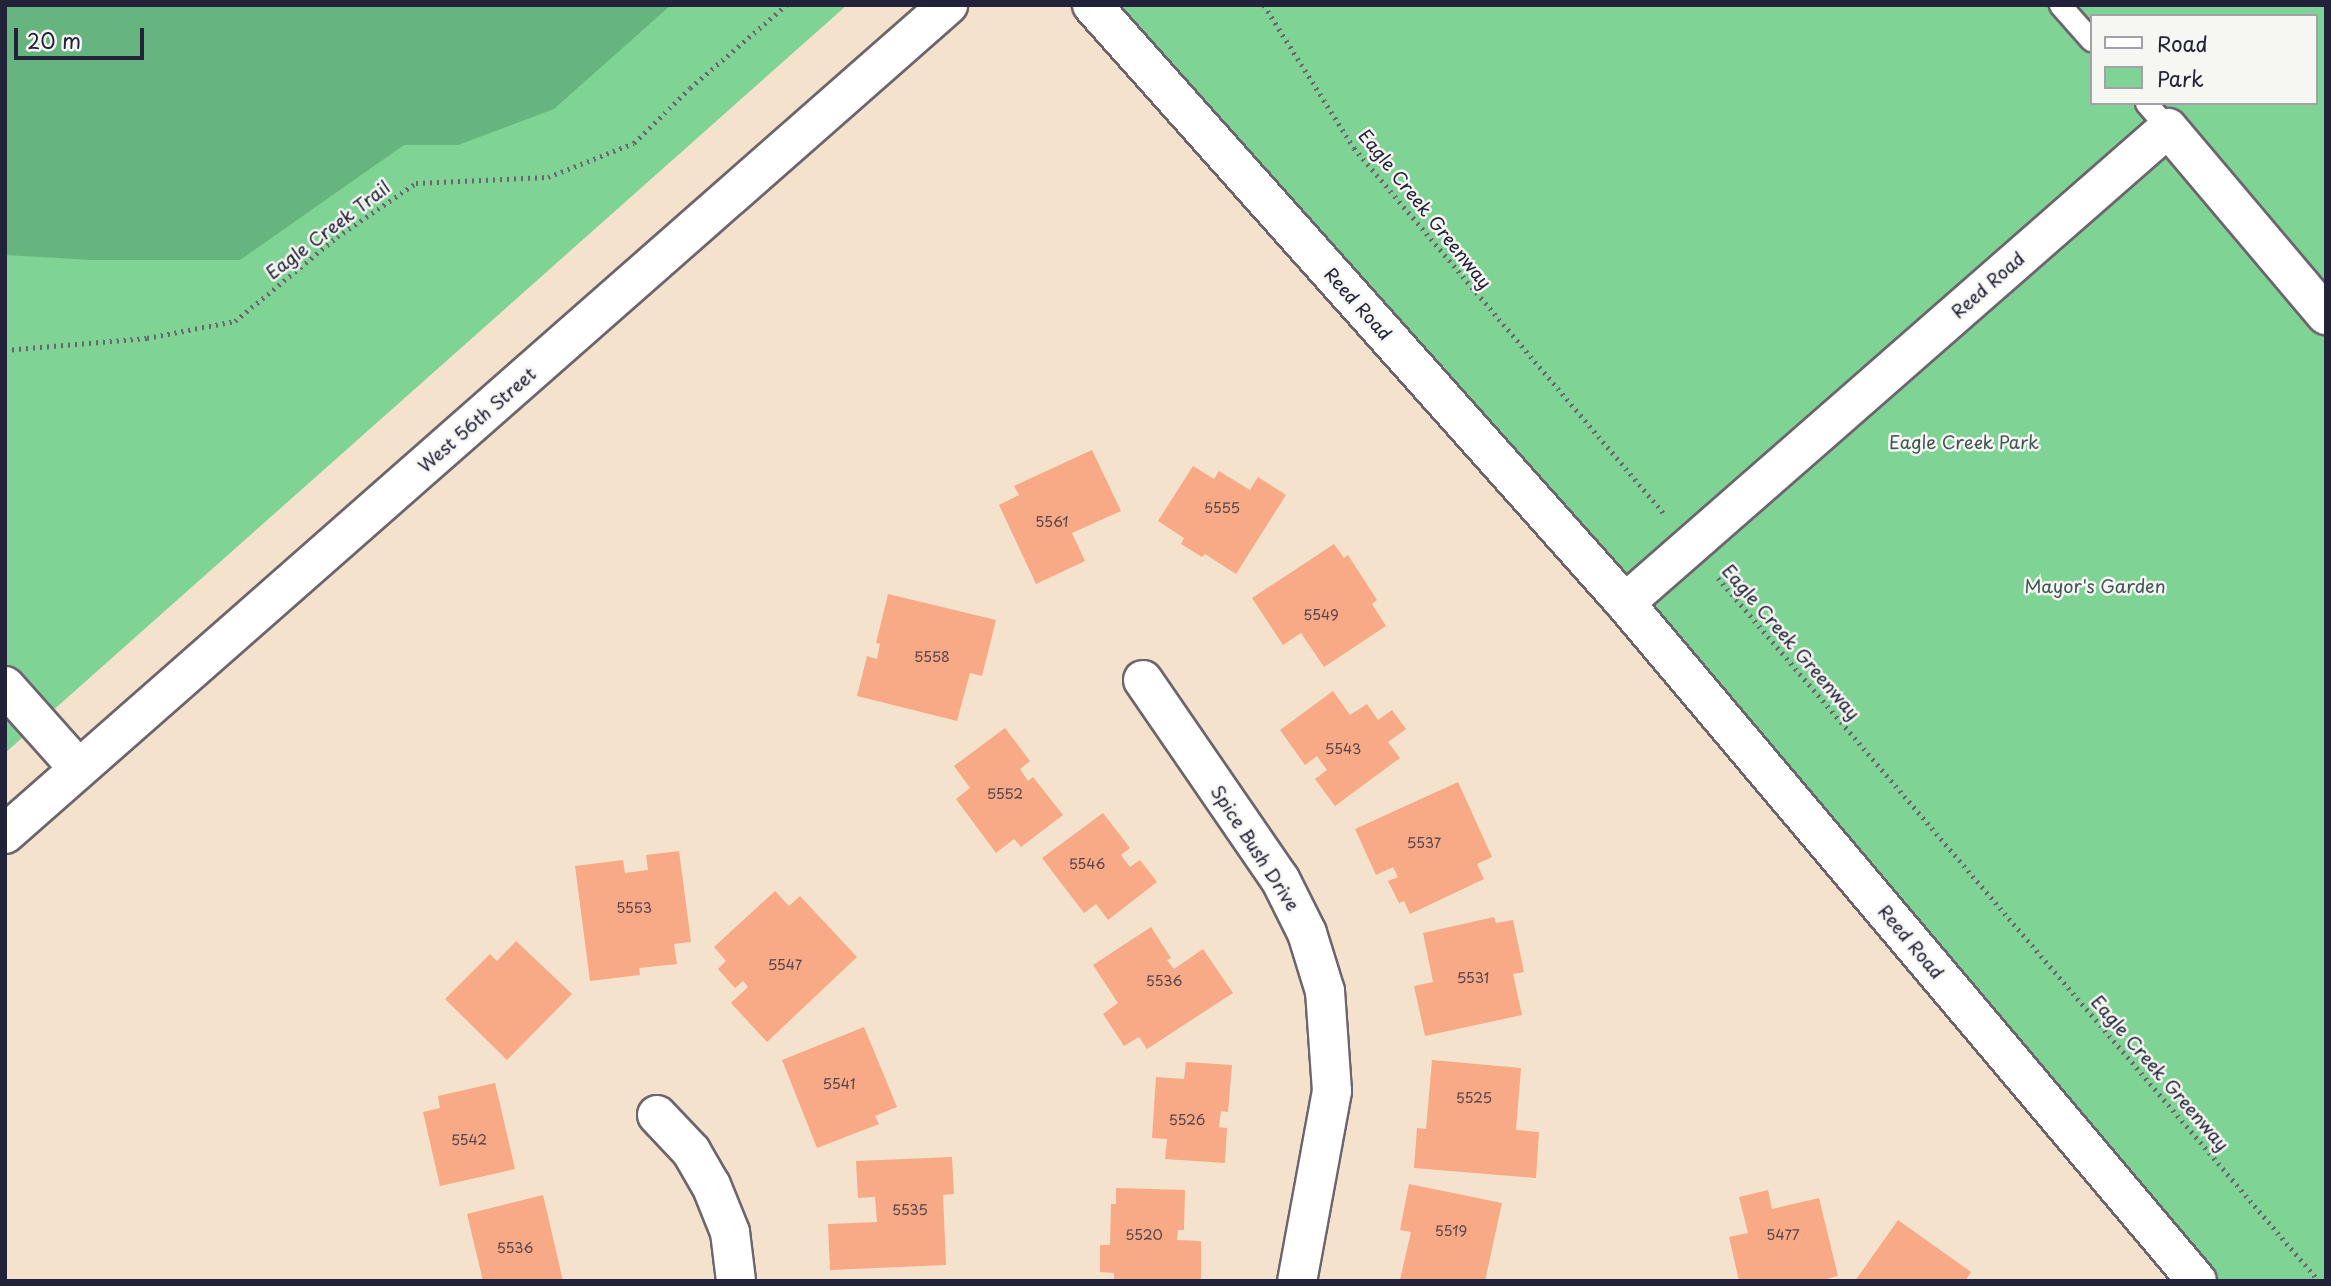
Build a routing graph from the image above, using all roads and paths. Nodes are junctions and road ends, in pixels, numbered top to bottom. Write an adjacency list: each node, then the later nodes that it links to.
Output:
1 (786, 5): 9 (path, Eagle Creek Trail)
2 (947, 5): 14 (main road, West 56th Street)
3 (1092, 5): 11 (main road, Reed Road)
4 (1264, 5): 10 (path, Eagle Creek Greenway)
5 (2060, 5): 6 (lane)
6 (2090, 39)
7 (2157, 116): 8 (main road, Reed Road); 10 (main road, Reed Road)
8 (2326, 315)
9 (5, 350)
10 (1690, 545): 11 (main road, Reed Road); 20 (path, Eagle Creek Greenway)
11 (1625, 603): 19 (main road, Reed Road)
12 (1143, 680): 18 (main road, Spice Bush Drive)
13 (5, 685): 14 (main road)
14 (79, 769): 15 (main road, West 56th Street)
15 (5, 834)
16 (657, 1115): 17 (main road)
17 (736, 1281)
18 (1297, 1281)
19 (2197, 1281)
20 (2319, 1281)

